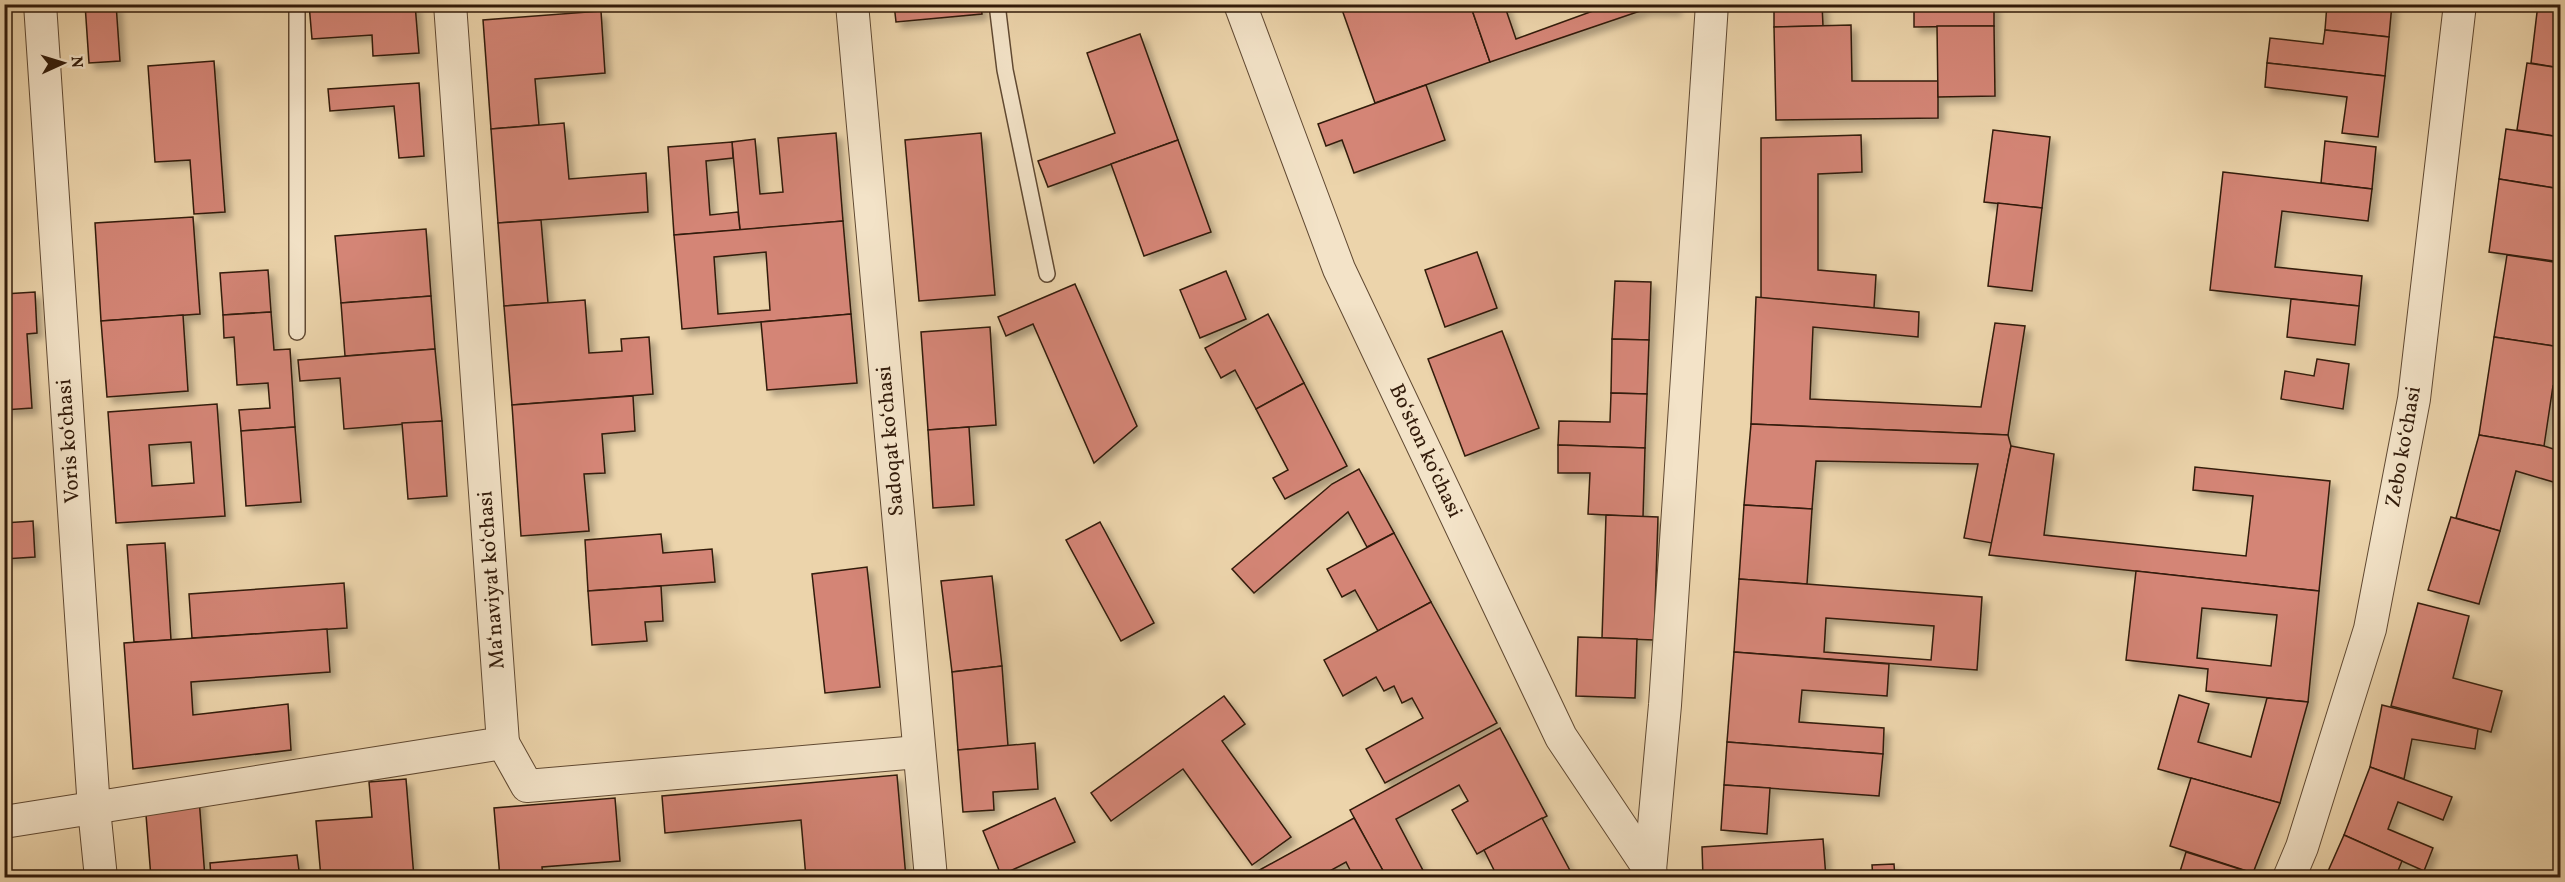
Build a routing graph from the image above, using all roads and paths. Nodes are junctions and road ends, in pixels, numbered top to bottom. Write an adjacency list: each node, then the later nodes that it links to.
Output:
1 (40, 4): 13 (street, Voris koʻchasi)
2 (297, 4): 10 (lane)
3 (450, 4): 11 (street, Maʻnaviyat koʻchasi)
4 (852, 4): 12 (street, Sadoqat koʻchasi)
5 (997, 4): 9 (lane)
6 (1240, 4): 15 (street, Boʻston koʻchasi)
7 (1712, 4): 15 (street)
8 (2460, 4): 18 (street, Zebo koʻchasi)
9 (1047, 274)
10 (297, 332)
11 (503, 742): 12 (street); 13 (street)
12 (918, 752): 17 (street, Sadoqat koʻchasi)
13 (94, 809): 14 (street); 16 (street, Voris koʻchasi)
14 (4, 822)
15 (1651, 874)
16 (101, 878)
17 (931, 878)
18 (2289, 878)

